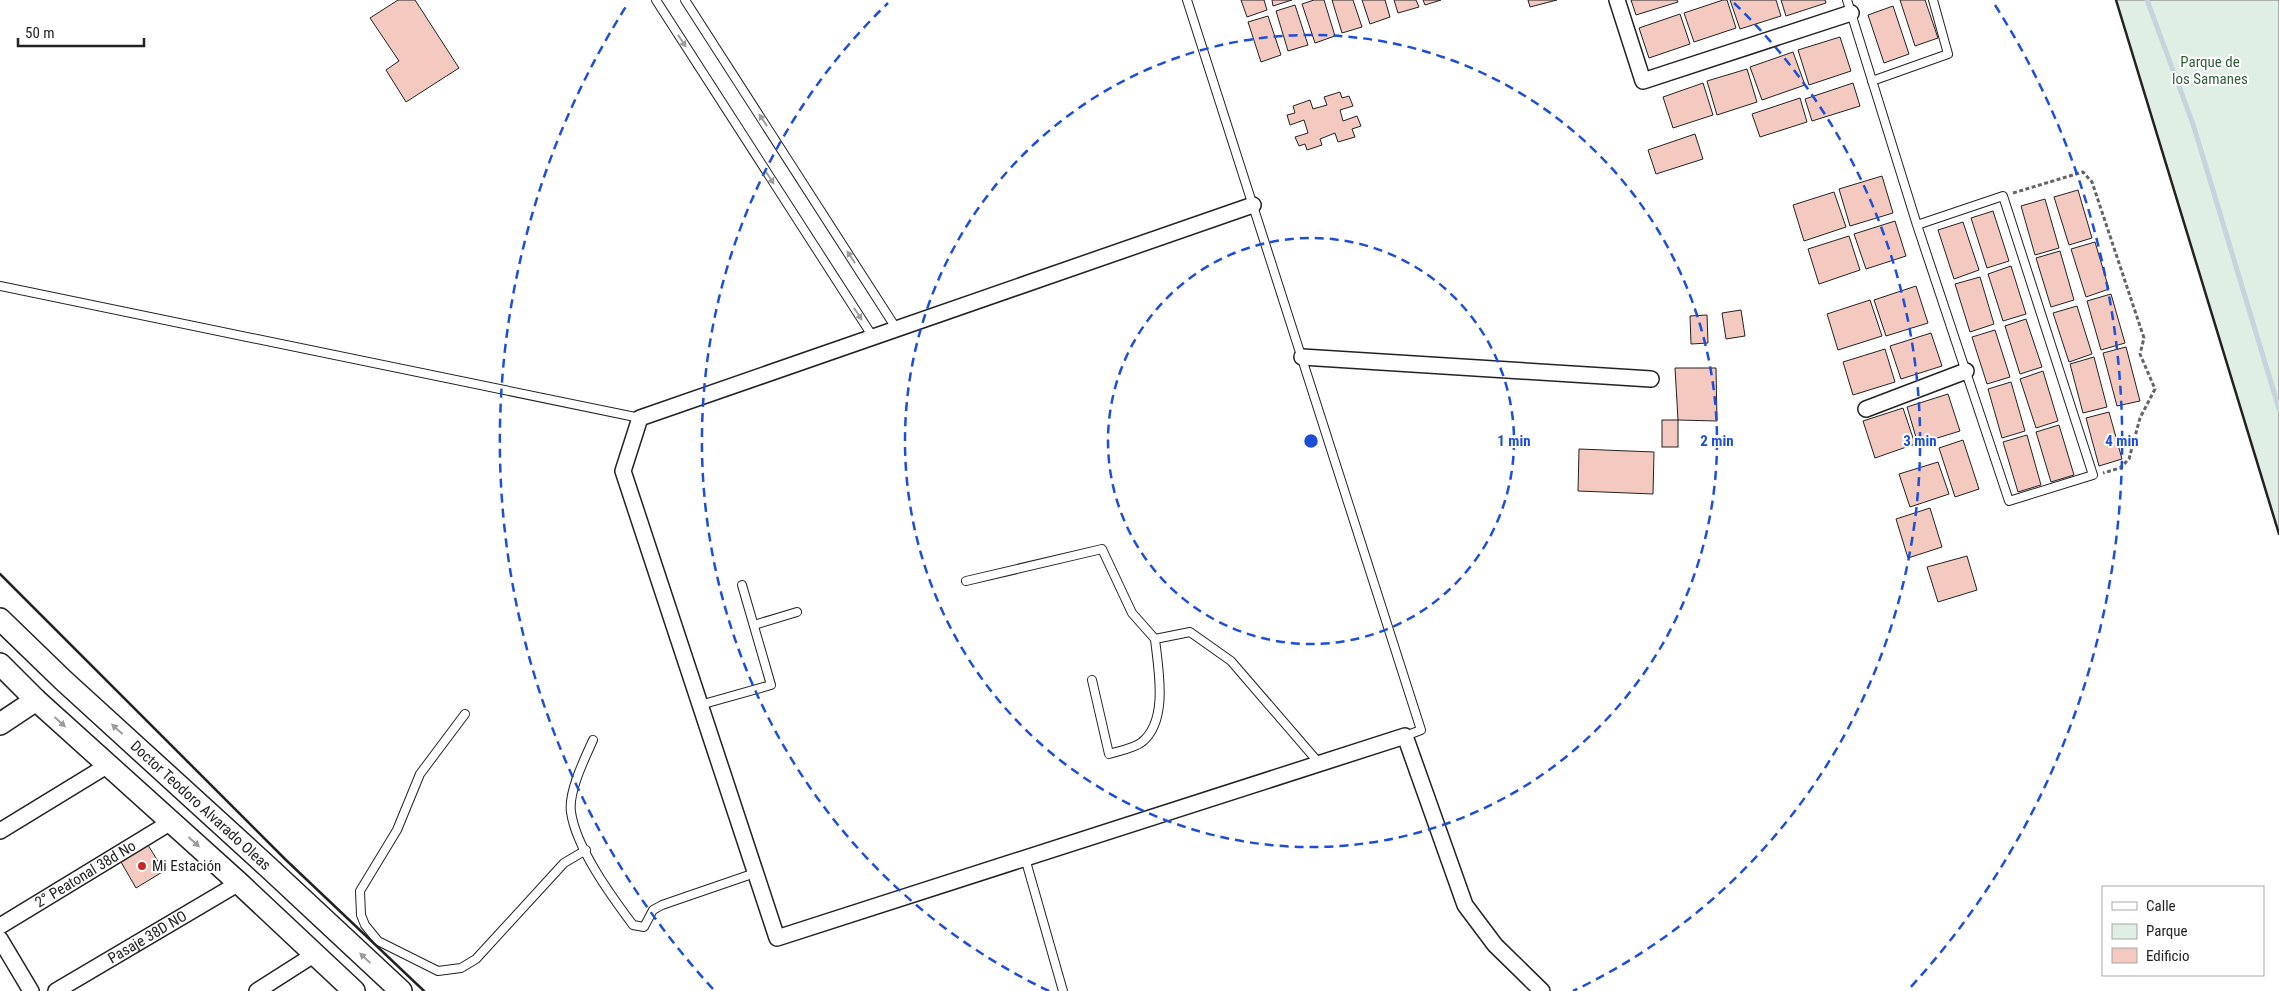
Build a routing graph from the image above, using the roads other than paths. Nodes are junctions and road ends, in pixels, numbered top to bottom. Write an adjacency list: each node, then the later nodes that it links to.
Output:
1 (656, 0): 12 (lane, one-way to 12)
2 (685, 0): 11 (lane, one-way to 2)
3 (1187, 0): 8 (lane)
4 (1617, 0): 6 (street)
5 (1933, 0): 7 (lane)
6 (1849, 6): 7 (lane)
7 (1872, 81): 9 (lane)
8 (1253, 205): 11 (street); 13 (lane)
9 (1917, 225): 14 (lane); 14 (lane)
10 (0, 286): 17 (lane)
11 (896, 328): 12 (street)
12 (873, 337): 17 (street)
13 (1302, 357): 15 (street); 30 (lane)
14 (1966, 371): 16 (street)
15 (1650, 379)
16 (1866, 409)
17 (640, 418): 27 (street)
18 (966, 580): 23 (lane)
19 (742, 585): 22 (lane)
20 (797, 612): 22 (lane)
21 (0, 619): 47 (main road, Doctor Teodoro Alvarado Oleas, one-way to 21)
22 (754, 625): 27 (lane)
23 (1155, 638): 25 (lane); 32 (lane)
24 (0, 664): 26 (main road)
25 (1092, 680)
26 (36, 700): 29 (main road); 33 (main road, one-way to 33)
27 (700, 705): 38 (street)
28 (465, 714): 36 (lane)
29 (0, 724)
30 (1405, 736): 32 (street); 49 (street)
31 (594, 740): 36 (lane)
32 (1320, 763): 37 (street)
33 (108, 766): 34 (main road); 35 (street)
34 (171, 822): 39 (main road, one-way to 39); 40 (street, 2° Peatonal 38d No)
35 (0, 831)
36 (586, 850): 38 (lane)
37 (1025, 858): 38 (street); 48 (lane)
38 (755, 872)
39 (239, 882): 42 (main road); 44 (street, Pasaje 38D NO)
40 (0, 926)
41 (0, 939): 43 (street)
42 (315, 954): 45 (street); 46 (main road)
43 (31, 991)
44 (56, 991)
45 (256, 991)
46 (354, 991)
47 (401, 991)
48 (1064, 991)
49 (1542, 991)

